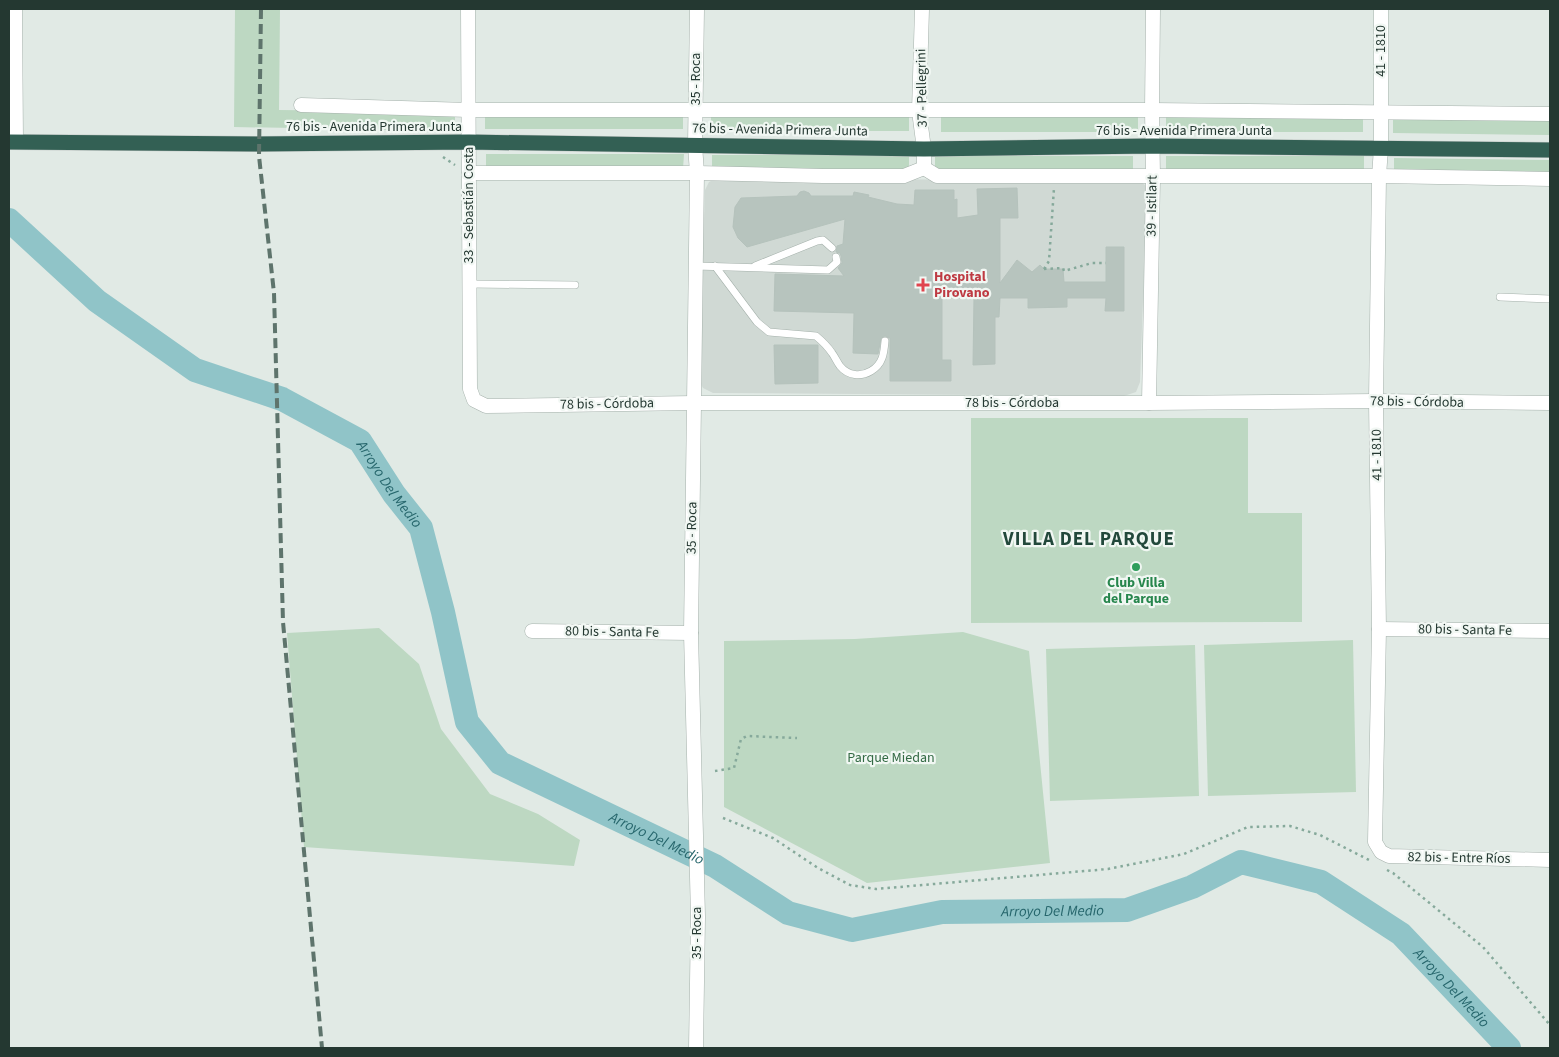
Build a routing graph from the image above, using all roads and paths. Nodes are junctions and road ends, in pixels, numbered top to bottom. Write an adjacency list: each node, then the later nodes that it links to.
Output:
1 (15, 9): 14 (street)
2 (468, 9): 9 (street, 33 - Sebastián Costa)
3 (697, 9): 8 (street, 35 - Roca)
4 (922, 9): 11 (street, 37 - Pellegrini)
5 (1153, 9): 10 (street, 39 - Istilart)
6 (1381, 9): 12 (street, 41 - 1810)
7 (301, 105): 9 (street, 76 bis - Avenida Primera Junta)
8 (696, 109): 9 (street, 76 bis - Avenida Primera Junta); 11 (street, 76 bis - Avenida Primera Junta); 16 (street, 35 - Roca)
9 (469, 110): 15 (street, 33 - Sebastián Costa)
10 (1152, 110): 11 (street, 76 bis - Avenida Primera Junta); 12 (street, 76 bis - Avenida Primera Junta); 17 (street, 39 - Istilart)
11 (920, 111): 18 (street, 37 - Pellegrini)
12 (1380, 112): 13 (street, 76 bis - Avenida Primera Junta); 19 (street, 41 - 1810)
13 (1550, 114)
14 (12, 142): 15 (highway, 76 bis - Avenida Primera Junta)
15 (469, 142): 16 (highway, 76 bis - Avenida Primera Junta); 22 (street, 33 - Sebastián Costa)
16 (695, 145): 18 (highway, 76 bis - Avenida Primera Junta); 23 (street, 35 - Roca)
17 (1152, 146): 18 (highway, 76 bis - Avenida Primera Junta); 19 (highway, 76 bis - Avenida Primera Junta); 26 (street, 39 - Istilart)
18 (924, 148): 21 (street, 37 - Pellegrini)
19 (1381, 148): 20 (highway, 76 bis - Avenida Primera Junta); 25 (street, 41 - 1810)
20 (1550, 150)
21 (924, 168): 23 (street); 24 (street)
22 (469, 173): 23 (street); 34 (street, 33 - Sebastián Costa)
23 (697, 173): 31 (street, 35 - Roca)
24 (1055, 176): 26 (street); 30 (path)
25 (1379, 176): 26 (street); 27 (street); 40 (street, 41 - 1810)
26 (1153, 177): 42 (street, 39 - Istilart)
27 (1550, 179)
28 (832, 248): 33 (lane)
29 (836, 257): 33 (lane)
30 (1106, 263)
31 (696, 266): 32 (lane); 41 (street, 35 - Roca)
32 (715, 266): 33 (lane); 38 (lane)
33 (751, 268)
34 (470, 284): 35 (lane); 39 (street, 33 - Sebastián Costa)
35 (575, 285)
36 (1500, 297): 37 (lane)
37 (1550, 299)
38 (885, 341)
39 (474, 400): 41 (street, 78 bis - Córdoba)
40 (1376, 401): 42 (street, 78 bis - Córdoba); 43 (street, 78 bis - Córdoba); 44 (street, 41 - 1810)
41 (694, 403): 42 (street, 78 bis - Córdoba); 47 (street, 35 - Roca)
42 (1149, 403)
43 (1550, 403)
44 (1379, 629): 46 (street, 80 bis - Santa Fe); 51 (street, 41 - 1810)
45 (532, 631): 47 (street, 80 bis - Santa Fe)
46 (1550, 631)
47 (691, 633): 56 (street, 35 - Roca)
48 (797, 738): 49 (path)
49 (715, 771)
50 (723, 818): 52 (path)
51 (1375, 842): 53 (street, 82 bis - Entre Ríos)
52 (1348, 849)
53 (1550, 860)
54 (1393, 873): 55 (path)
55 (1550, 1025)
56 (696, 1048)

